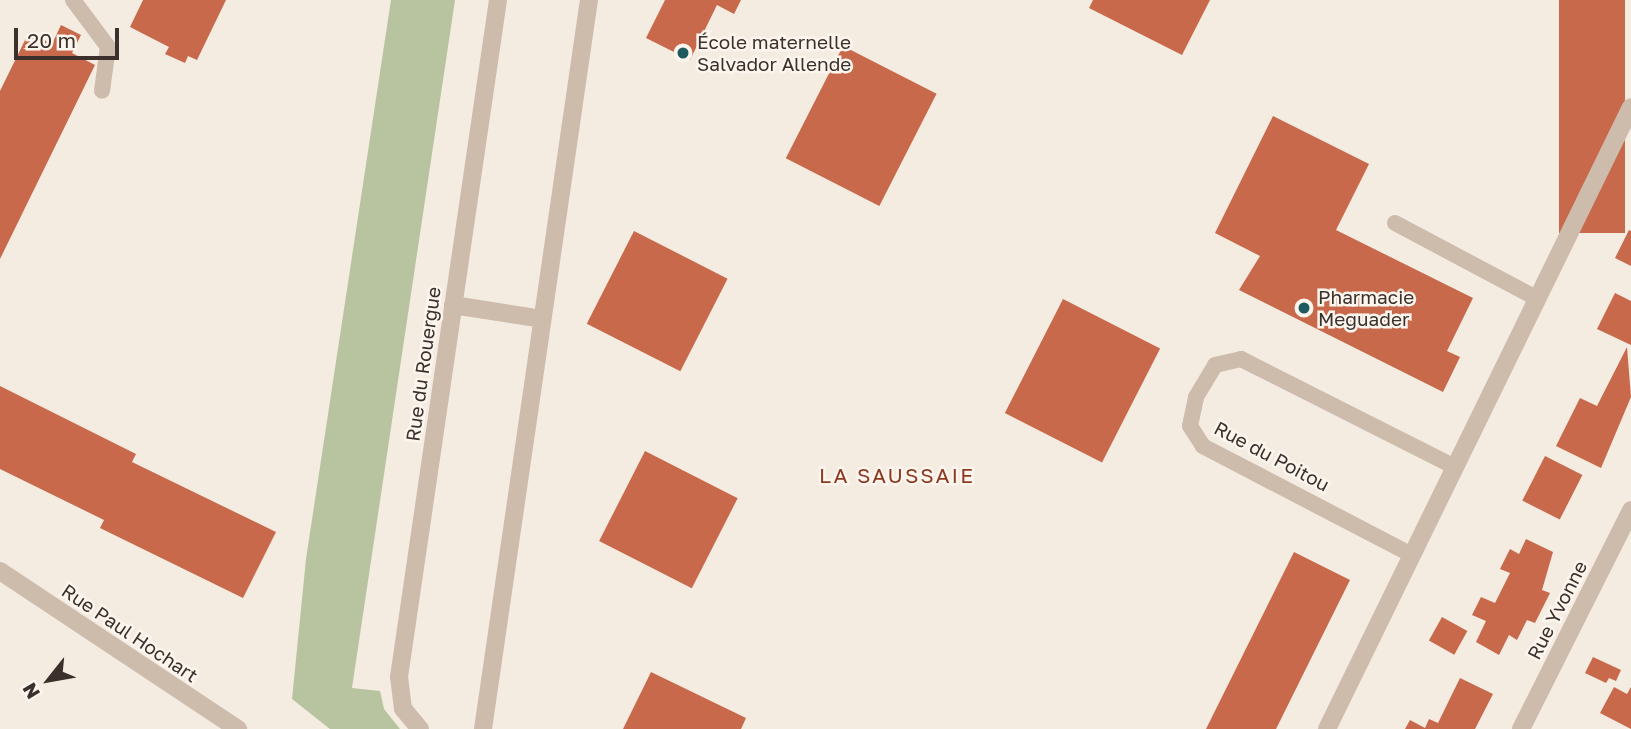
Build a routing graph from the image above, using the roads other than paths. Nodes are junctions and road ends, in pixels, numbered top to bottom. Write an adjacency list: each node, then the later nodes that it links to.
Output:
1 (73, 0): 4 (lane)
2 (498, 0): 8 (street, Rue du Rouergue)
3 (589, 0): 9 (street)
4 (102, 91)
5 (1631, 107): 7 (street)
6 (1395, 223): 7 (lane)
7 (1538, 299): 10 (street)
8 (453, 305): 9 (street); 15 (street, Rue du Rouergue)
9 (542, 319): 16 (street)
10 (1455, 467): 12 (street); 12 (lane, Rue du Poitou)
11 (1631, 510): 18 (street, Rue Yvonne)
12 (1412, 555): 17 (street)
13 (0, 571): 14 (street, Rue Paul Hochart)
14 (238, 729)
15 (420, 729)
16 (483, 729)
17 (1327, 729)
18 (1521, 729)

